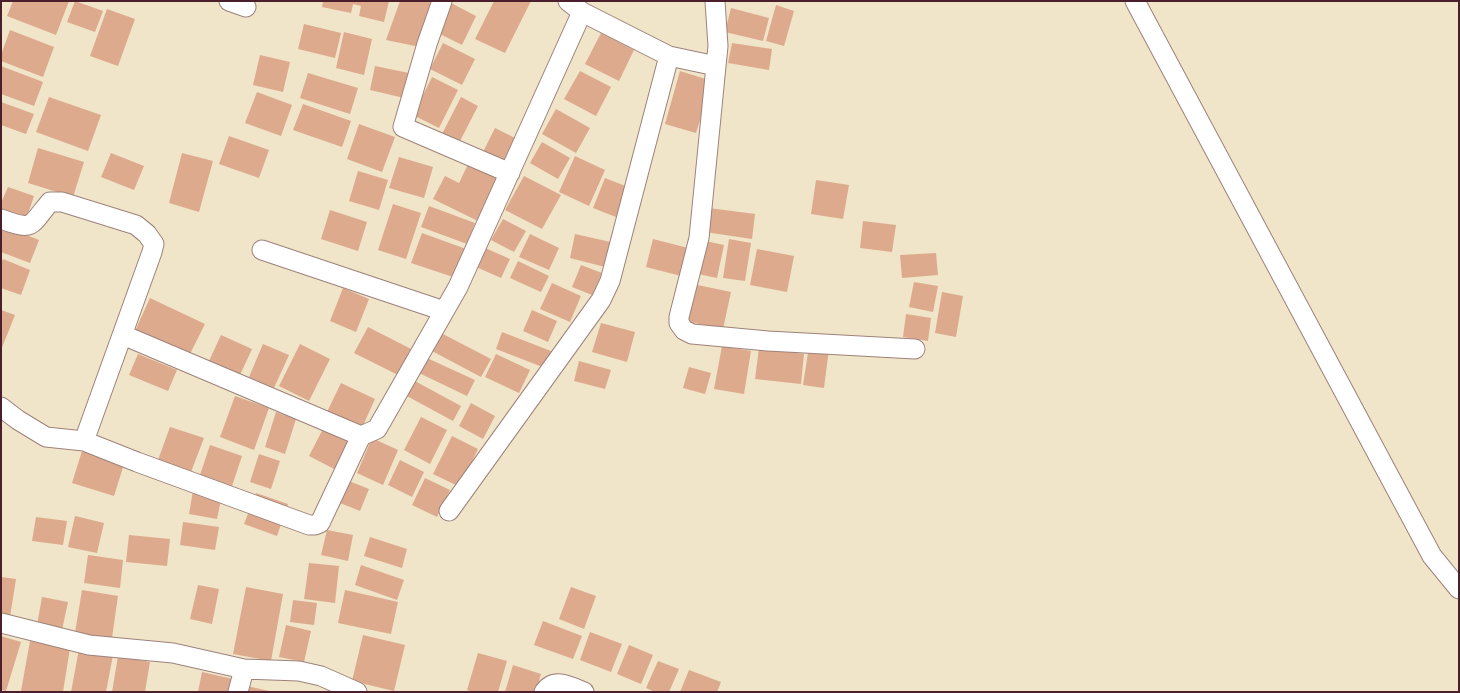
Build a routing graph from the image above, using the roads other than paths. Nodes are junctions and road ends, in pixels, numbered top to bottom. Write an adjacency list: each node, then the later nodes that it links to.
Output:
1 (442, 1): 7 (street)
2 (715, 1): 6 (street)
3 (1135, 1): 17 (street)
4 (575, 7): 5 (street); 7 (street)
5 (669, 56): 6 (street); 16 (street)
6 (716, 66): 12 (street)
7 (510, 173): 10 (street)
8 (1, 219): 11 (street)
9 (262, 250): 10 (street)
10 (444, 312): 14 (street)
11 (122, 335): 14 (street); 15 (street)
12 (915, 349)
13 (1, 407): 15 (street)
14 (361, 436): 15 (street)
15 (84, 441)
16 (449, 511)
17 (1459, 589)
18 (1, 623): 19 (street)
19 (244, 669): 20 (street); 21 (street)
20 (238, 692)
21 (357, 692)
22 (544, 692): 23 (street)
23 (584, 692)

